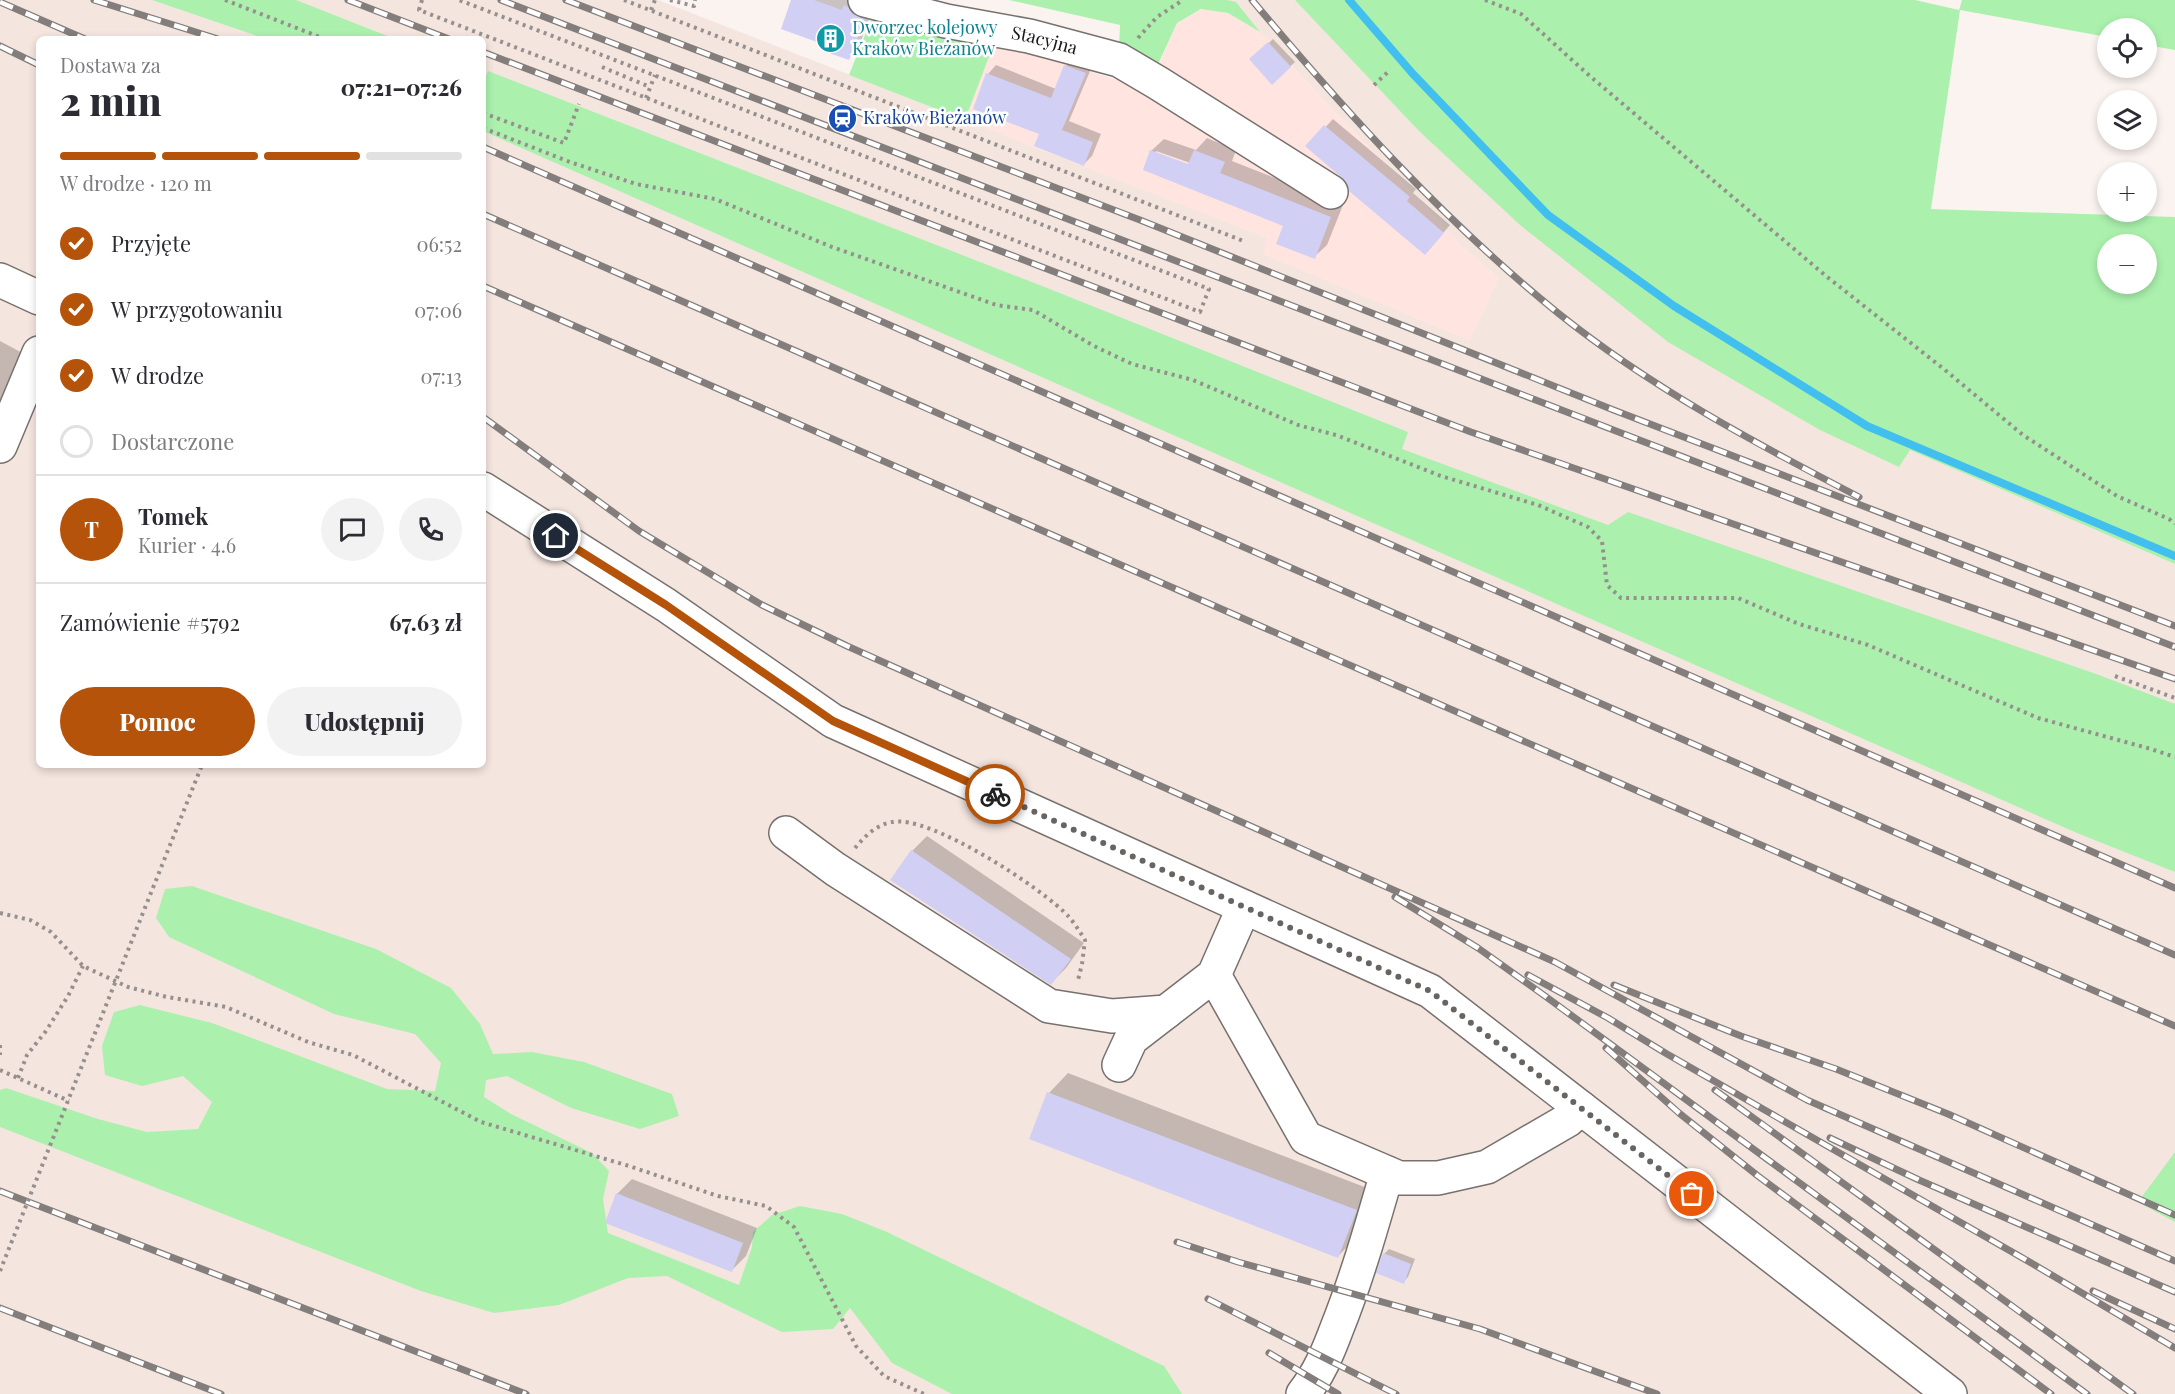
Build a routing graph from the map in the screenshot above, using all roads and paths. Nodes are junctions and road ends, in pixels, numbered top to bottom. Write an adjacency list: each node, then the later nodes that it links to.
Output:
1 (225, 0): 14 (path)
2 (422, 0): 20 (path)
3 (459, 0): 17 (path)
4 (624, 0): 11 (path)
5 (655, 0): 12 (path)
6 (670, 0): 7 (path)
7 (694, 0)
8 (865, 0): 24 (street, Stacyjna)
9 (1183, 0): 13 (path)
10 (1485, 0): 31 (path)
11 (634, 2): 12 (path)
12 (651, 10): 25 (path)
13 (1157, 17)
14 (317, 36)
15 (602, 67): 19 (path)
16 (1390, 70): 18 (path)
17 (655, 75): 19 (path); 20 (path)
18 (1374, 85)
19 (650, 87): 20 (path)
20 (646, 98)
21 (579, 104): 22 (path)
22 (486, 114)
23 (486, 129): 34 (path)
24 (1330, 192)
25 (1246, 242)
26 (0, 280): 27 (street)
27 (36, 297)
28 (36, 360): 29 (street)
29 (0, 446)
30 (486, 491): 38 (street)
31 (2175, 524)
32 (2115, 676): 33 (path)
33 (2175, 698)
34 (2175, 758)
35 (201, 768): 49 (path, bridge)
36 (786, 833): 37 (street)
37 (835, 869): 42 (street); 42 (path)
38 (1244, 907): 41 (street); 50 (street)
39 (0, 914): 40 (path)
40 (83, 966): 48 (path); 53 (path)
41 (1214, 975): 43 (street); 51 (street)
42 (1070, 1009): 43 (street)
43 (1166, 1012): 46 (street)
44 (0, 1045): 45 (path)
45 (0, 1055)
46 (1119, 1065)
47 (0, 1070): 48 (path)
48 (18, 1078): 49 (path)
49 (69, 1101): 52 (path, bridge)
50 (1581, 1108): 51 (street); 55 (street)
51 (1387, 1173): 54 (street)
52 (0, 1271)
53 (924, 1394)
54 (1303, 1394)
55 (1950, 1394)

